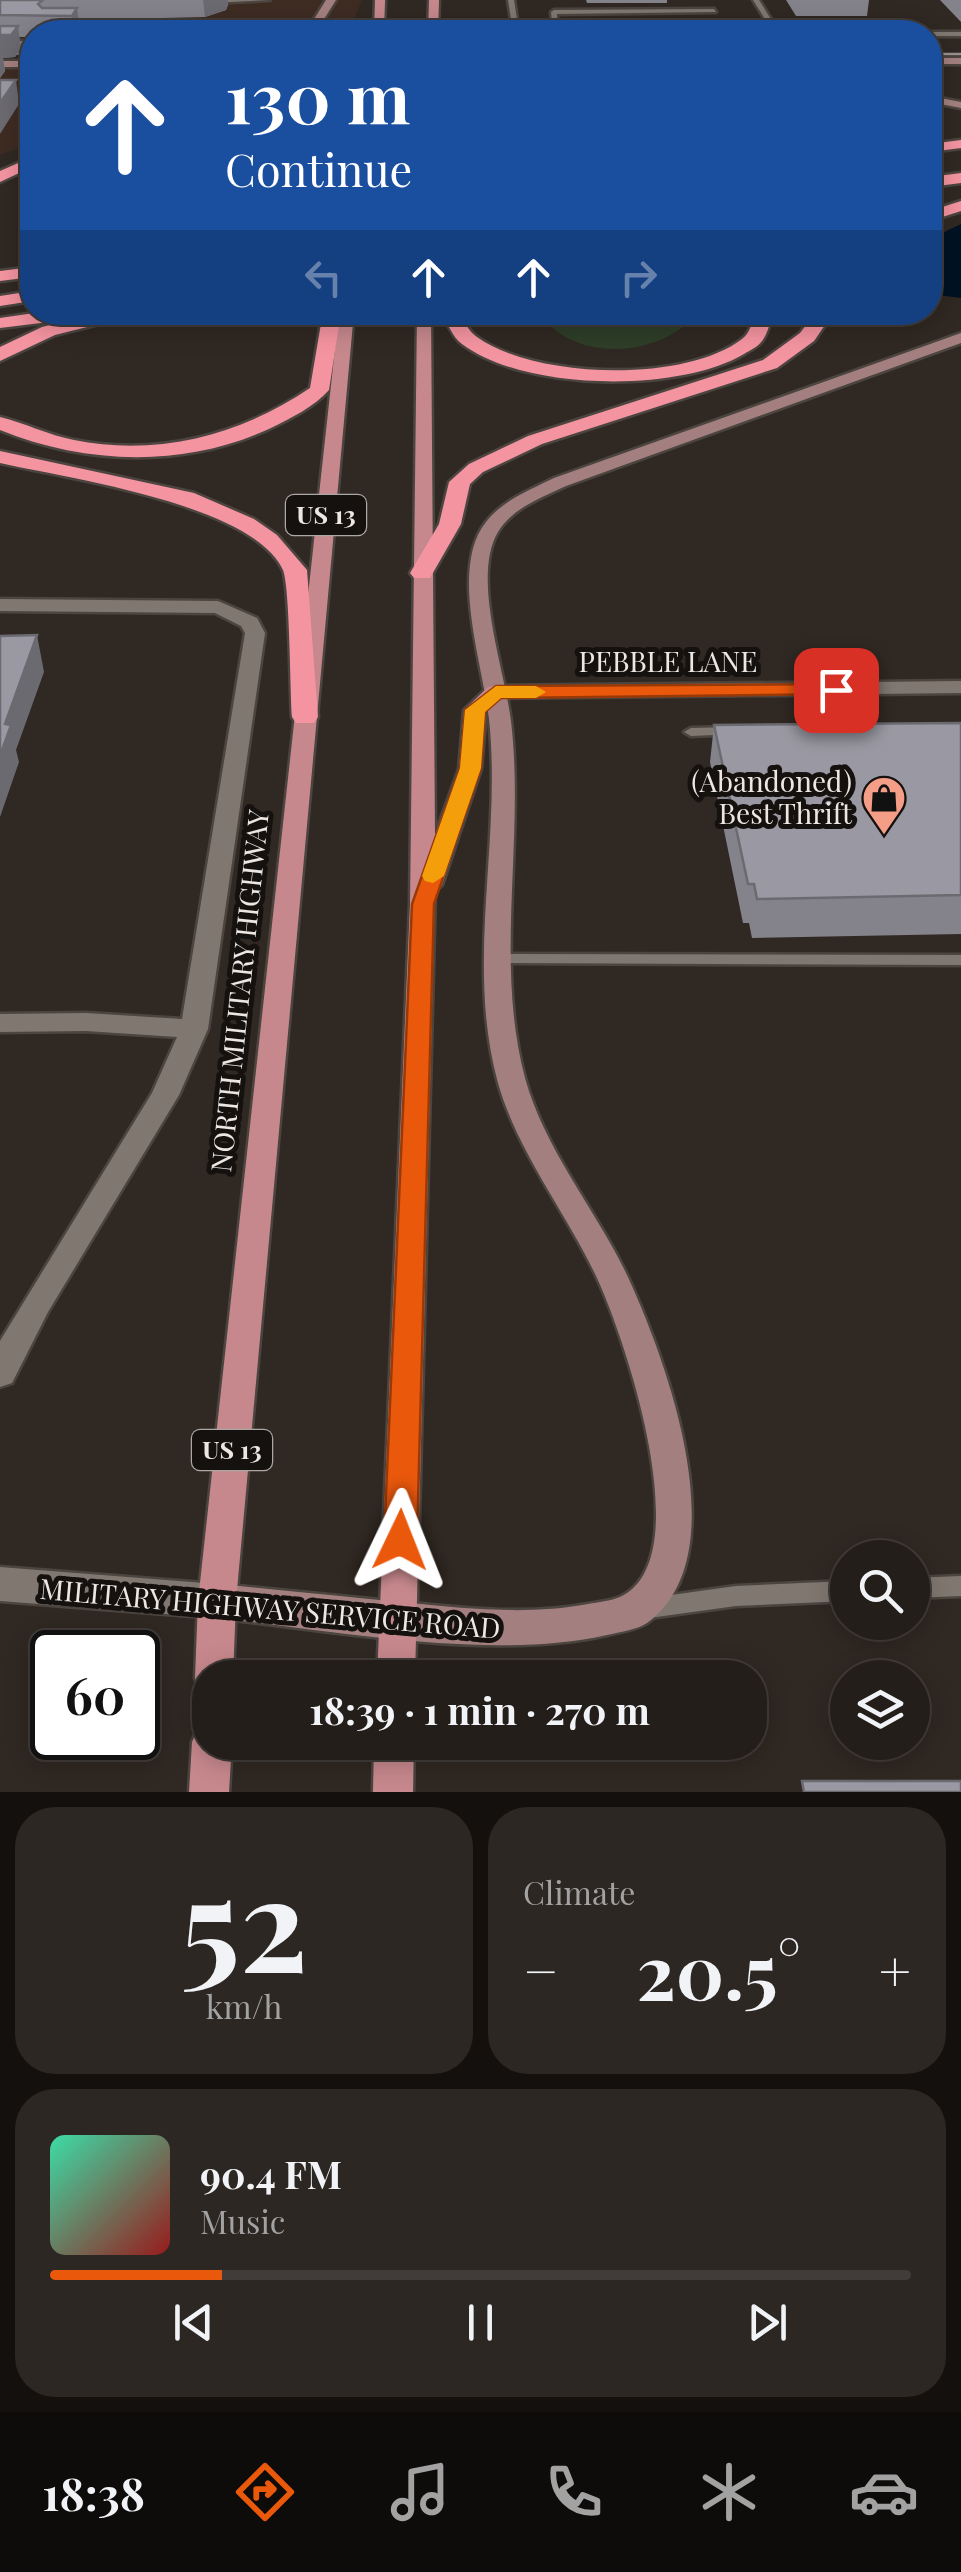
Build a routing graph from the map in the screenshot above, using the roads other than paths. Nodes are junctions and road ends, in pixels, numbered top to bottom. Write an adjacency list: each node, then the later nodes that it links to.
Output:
1 (267, 0): 3 (lane)
2 (708, 0): 4 (lane)
3 (196, 2)
4 (714, 11): 5 (lane); 6 (lane)
5 (554, 20)
6 (718, 20)
7 (6, 99): 8 (lane)
8 (20, 99)
9 (69, 325): 17 (highway)
10 (330, 325): 18 (highway)
11 (346, 325): 24 (main road, NORTH MILITARY HIGHWAY / US 13)
12 (424, 325): 20 (main road)
13 (452, 325): 14 (highway)
14 (765, 325)
15 (816, 325): 20 (highway)
16 (961, 338): 23 (street)
17 (0, 355)
18 (0, 423)
19 (0, 457): 24 (highway)
20 (422, 573): 27 (main road)
21 (0, 605): 31 (street)
22 (961, 687): 23 (street, PEBBLE LANE)
23 (496, 692): 27 (main road); 28 (street)
24 (305, 717): 37 (main road, NORTH MILITARY HIGHWAY / US 13)
25 (748, 731): 26 (lane)
26 (691, 732)
27 (423, 904): 39 (main road)
28 (498, 959): 29 (lane); 38 (street)
29 (961, 960)
30 (0, 1023): 31 (street)
31 (194, 1029): 32 (street)
32 (0, 1373)
33 (2, 1586): 37 (street, MILITARY HIGHWAY SERVICE ROAD)
34 (961, 1586): 35 (lane)
35 (930, 1587)
36 (830, 1592): 38 (lane)
37 (216, 1601): 39 (street, MILITARY HIGHWAY SERVICE ROAD); 40 (main road, NORTH MILITARY HIGHWAY / US 13)
38 (633, 1611): 39 (street, MILITARY HIGHWAY SERVICE ROAD)
39 (397, 1619): 41 (main road)
40 (214, 1660)
41 (396, 1660)
42 (211, 1760): 44 (main road)
43 (393, 1760): 45 (main road)
44 (209, 1792)
45 (392, 1792)

